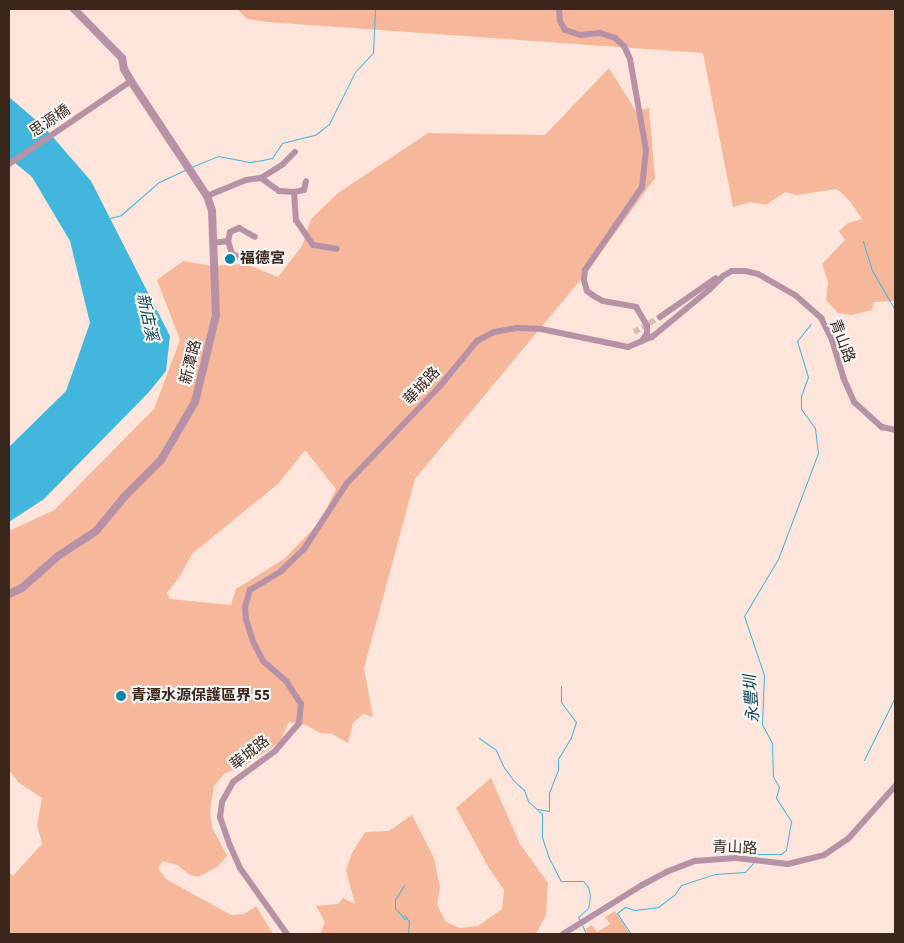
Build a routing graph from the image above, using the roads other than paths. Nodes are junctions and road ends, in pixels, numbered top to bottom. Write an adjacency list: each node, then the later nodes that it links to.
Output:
1 (74, 9): 3 (street, 新潭路)
2 (559, 9): 17 (street)
3 (131, 81): 5 (street, 思源橋); 9 (street, 新潭路)
4 (295, 152): 6 (street)
5 (9, 164)
6 (261, 178): 8 (street); 9 (street)
7 (306, 181): 8 (street)
8 (294, 192): 13 (street)
9 (208, 196): 12 (street, 新潭路)
10 (255, 237): 11 (street)
11 (228, 241): 12 (street); 14 (street)
12 (213, 243): 19 (street, 新潭路)
13 (337, 249)
14 (252, 262)
15 (719, 277): 16 (street); 17 (street); 18 (street, 青山路)
16 (660, 317)
17 (642, 342): 21 (street, 華城路)
18 (895, 430)
19 (9, 594)
20 (895, 786): 22 (street, 青山路)
21 (287, 934)
22 (563, 934)

